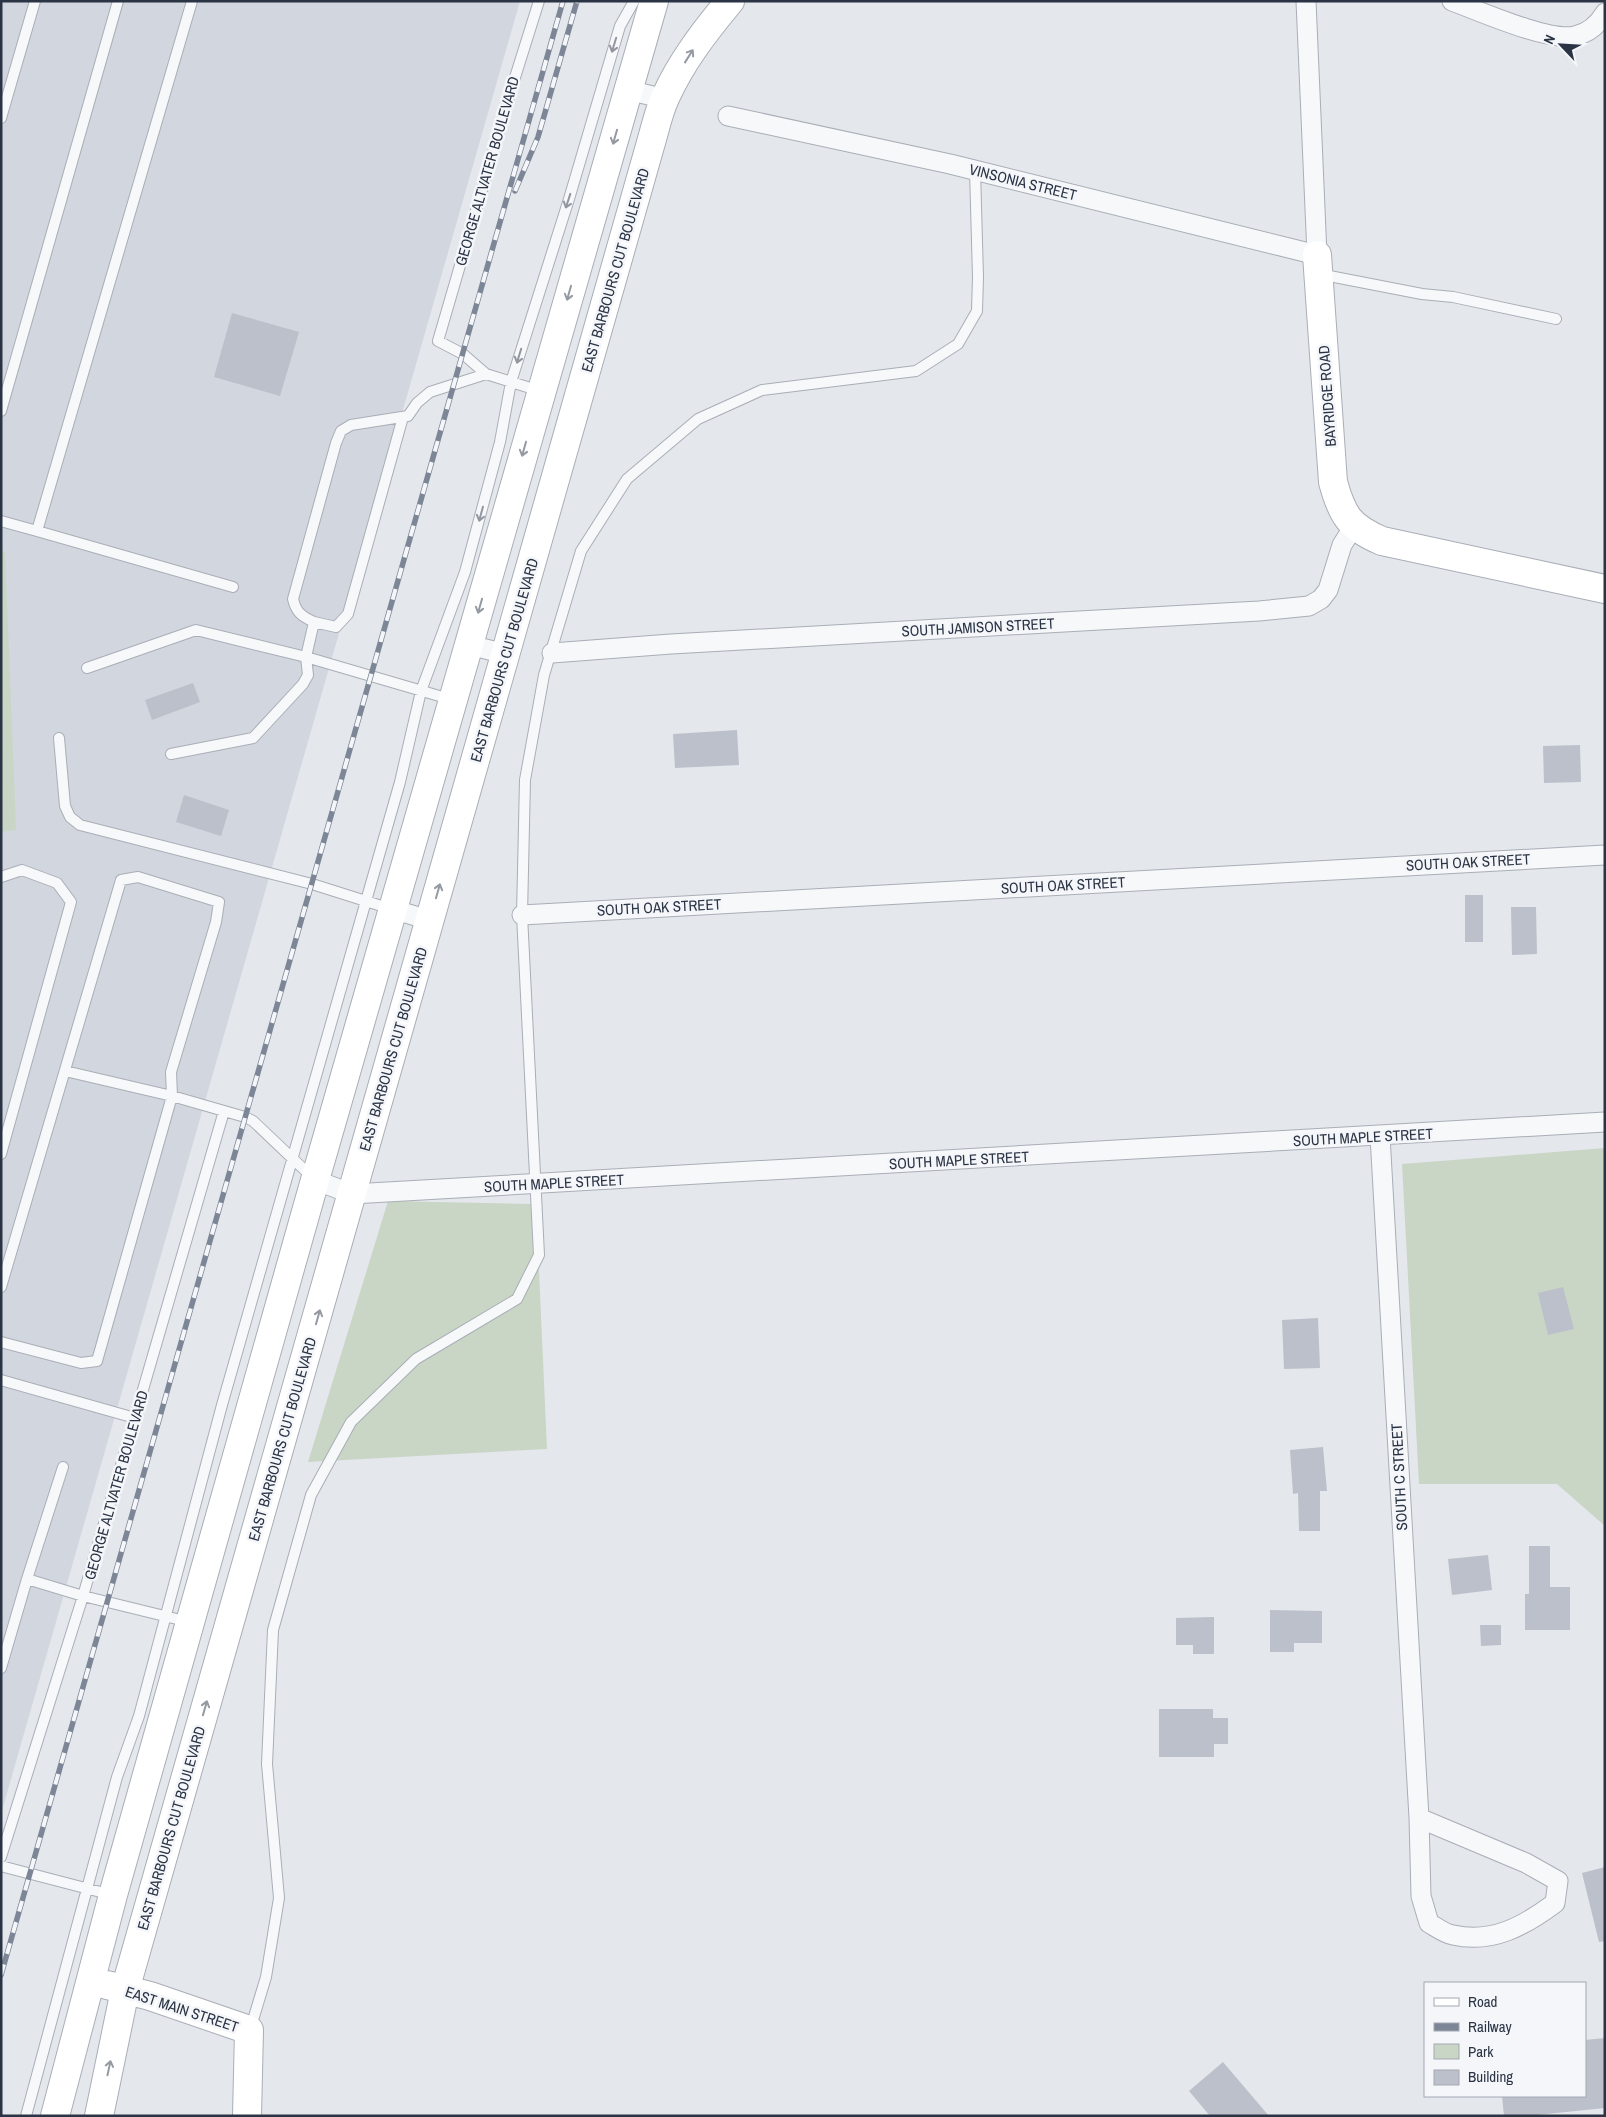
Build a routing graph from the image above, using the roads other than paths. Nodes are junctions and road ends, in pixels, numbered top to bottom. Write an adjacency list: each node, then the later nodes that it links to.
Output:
1 (35, 1): 14 (lane)
2 (118, 1): 22 (lane)
3 (192, 1): 26 (lane)
4 (539, 1): 18 (lane, GEORGE ALTVATER BOULEVARD)
5 (634, 1): 19 (lane, one-way to 19)
6 (654, 1): 11 (street)
7 (730, 1): 12 (street, EAST BARBOURS CUT BOULEVARD, one-way to 7)
8 (1306, 1): 16 (street, BAYRIDGE ROAD)
9 (1452, 1): 10 (street)
10 (1605, 13)
11 (628, 90): 12 (street); 20 (street, one-way to 20)
12 (665, 99): 21 (street, EAST BARBOURS CUT BOULEVARD)
13 (728, 116): 15 (street, VINSONIA STREET)
14 (1, 118)
15 (975, 170): 16 (street, VINSONIA STREET); 31 (lane)
16 (1318, 265): 17 (lane); 25 (street, BAYRIDGE ROAD)
17 (1556, 320)
18 (486, 374): 19 (lane); 23 (lane)
19 (511, 382): 20 (lane); 35 (lane, one-way to 35)
20 (541, 391): 21 (street); 30 (street, one-way to 30)
21 (578, 402): 32 (street, EAST BARBOURS CUT BOULEVARD)
22 (1, 411)
23 (403, 417): 29 (lane); 29 (lane)
24 (1, 521): 26 (lane)
25 (1354, 526): 28 (street, BAYRIDGE ROAD); 31 (street, SOUTH JAMISON STREET)
26 (37, 531): 27 (lane)
27 (233, 587)
28 (1605, 589)
29 (314, 622): 33 (lane)
30 (469, 645): 32 (street); 36 (street)
31 (552, 653): 43 (lane)
32 (506, 654): 44 (street, EAST BARBOURS CUT BOULEVARD, one-way to 32)
33 (306, 657): 34 (lane); 35 (lane); 38 (lane)
34 (87, 668)
35 (421, 691): 36 (lane); 41 (lane)
36 (453, 700): 42 (street)
37 (59, 738): 41 (lane)
38 (171, 754)
39 (1605, 854): 43 (street, SOUTH OAK STREET)
40 (1, 877): 50 (lane)
41 (366, 901): 42 (lane); 51 (lane)
42 (392, 909): 44 (street); 52 (street)
43 (522, 915): 53 (lane)
44 (429, 920): 54 (street, EAST BARBOURS CUT BOULEVARD)
45 (65, 1071): 46 (lane); 46 (lane); 55 (lane)
46 (172, 1096): 47 (lane); 56 (lane)
47 (224, 1111): 51 (lane); 58 (lane, GEORGE ALTVATER BOULEVARD)
48 (1605, 1122): 49 (street, SOUTH MAPLE STREET)
49 (1380, 1136): 53 (street, SOUTH MAPLE STREET); 67 (street, SOUTH C STREET)
50 (1, 1154)
51 (292, 1158): 52 (lane); 64 (lane)
52 (315, 1180): 54 (street, SOUTH MAPLE STREET); 59 (street)
53 (535, 1184): 54 (street, SOUTH MAPLE STREET); 73 (lane)
54 (352, 1194): 61 (street, EAST BARBOURS CUT BOULEVARD, one-way to 54)
55 (1, 1287)
56 (1, 1342)
57 (1, 1380): 58 (lane)
58 (135, 1418): 63 (lane, GEORGE ALTVATER BOULEVARD)
59 (237, 1457): 61 (street); 64 (street)
60 (63, 1467): 62 (lane)
61 (274, 1467): 65 (street, EAST BARBOURS CUT BOULEVARD)
62 (27, 1579): 63 (lane); 66 (lane)
63 (83, 1596): 64 (lane); 68 (lane, GEORGE ALTVATER BOULEVARD)
64 (178, 1619): 65 (street); 70 (street)
65 (227, 1632): 72 (street, EAST BARBOURS CUT BOULEVARD, one-way to 65)
66 (1, 1668)
67 (1419, 1818): 67 (street, SOUTH C STREET)
68 (1, 1857)
69 (1, 1866): 70 (lane)
70 (101, 1892): 71 (street); 74 (lane)
71 (91, 1981): 72 (street, EAST MAIN STREET); 75 (street)
72 (125, 1990): 73 (street, EAST MAIN STREET); 76 (street, EAST BARBOURS CUT BOULEVARD, one-way to 72)
73 (249, 2030): 77 (street, EAST MAIN STREET)
74 (26, 2116)
75 (55, 2116)
76 (99, 2116)
77 (247, 2116)

